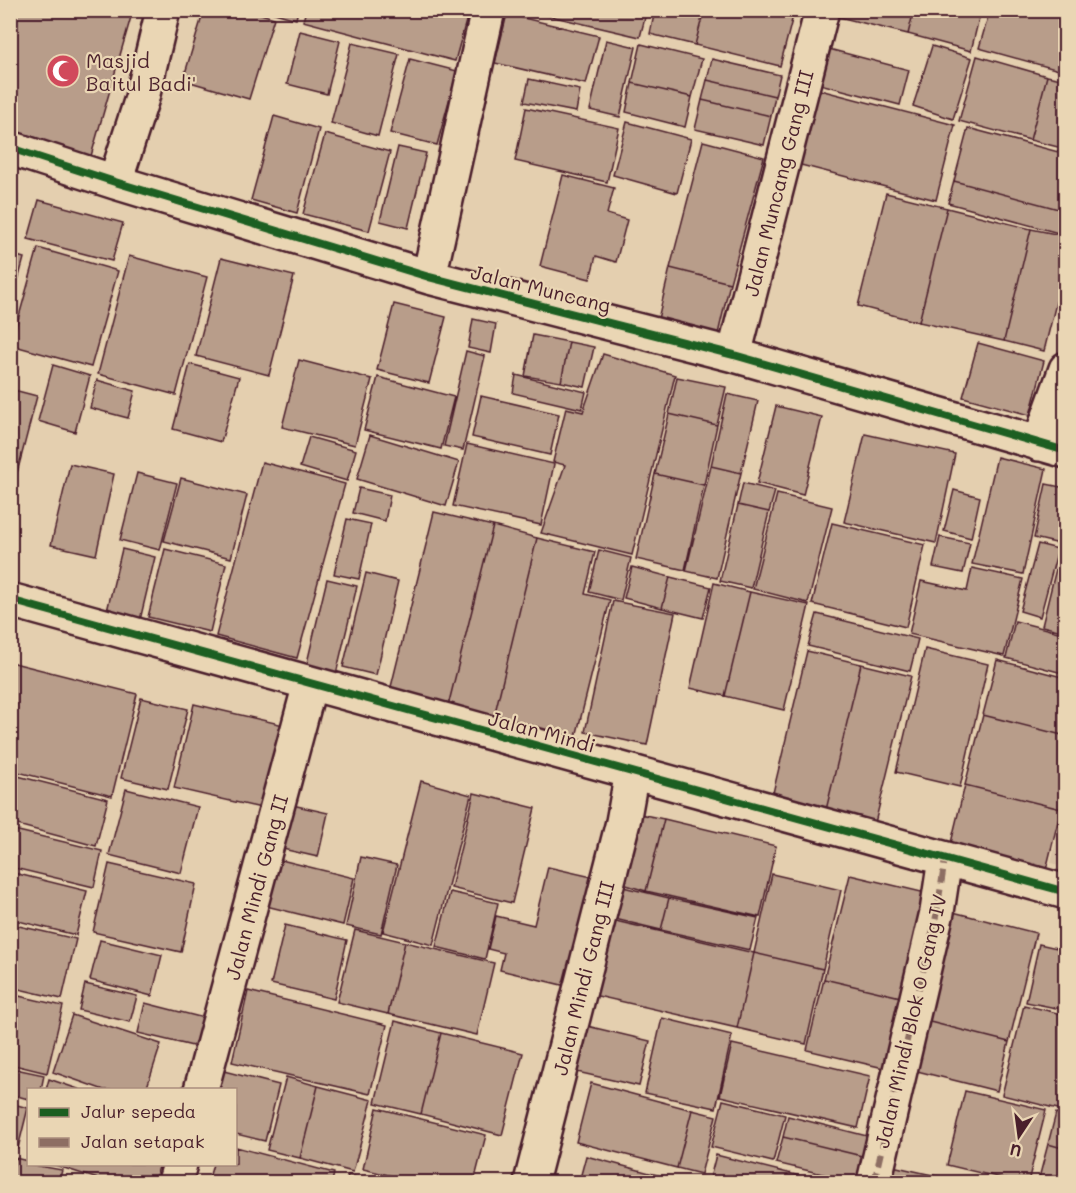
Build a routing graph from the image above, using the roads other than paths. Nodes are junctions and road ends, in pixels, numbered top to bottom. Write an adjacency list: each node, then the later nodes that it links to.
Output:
1 (163, 10): 5 (street)
2 (488, 10): 6 (street)
3 (822, 10): 7 (street, Jalan Muncang Gang III)
4 (10, 148): 5 (street, Jalan Muncang)
5 (115, 183): 6 (street, Jalan Muncang)
6 (429, 277): 7 (street, Jalan Muncang)
7 (734, 355): 9 (street, Jalan Muncang)
8 (1065, 369): 9 (street)
9 (1052, 448)
10 (10, 600): 11 (street, Jalan Mindi)
11 (310, 684): 12 (street, Jalan Mindi); 15 (street, Jalan Mindi Gang II)
12 (632, 772): 13 (street, Jalan Mindi); 18 (street, Jalan Mindi Gang III)
13 (945, 859): 14 (street, Jalan Mindi); 19 (street, Jalan Mindi Blok 0 Gang IV)
14 (1065, 892)
15 (201, 1088)
16 (180, 1166): 17 (street)
17 (176, 1182)
18 (531, 1182)
19 (874, 1182)

